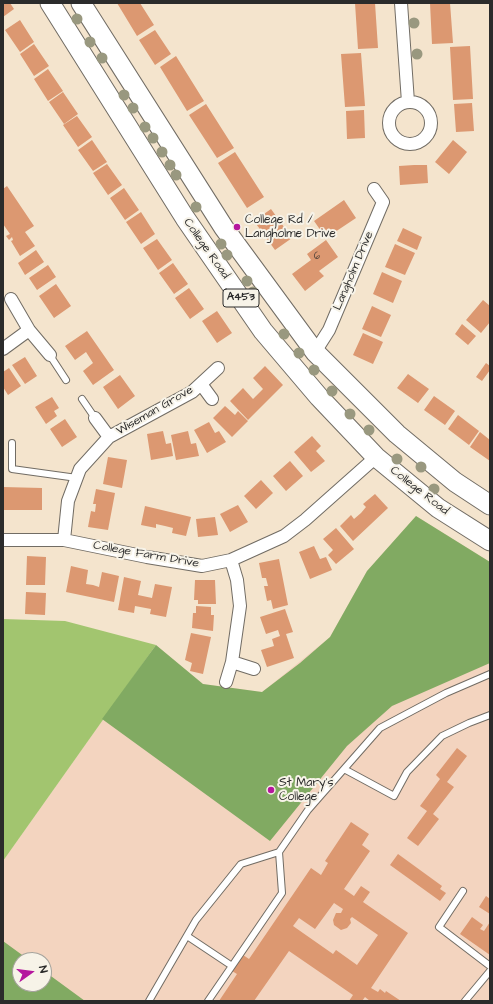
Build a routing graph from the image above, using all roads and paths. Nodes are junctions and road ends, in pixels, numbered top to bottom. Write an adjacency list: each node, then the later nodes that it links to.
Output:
1 (50, 3): 9 (main road, College Road / A453)
2 (81, 3): 7 (main road, A453)
3 (401, 3): 4 (street)
4 (408, 102)
5 (374, 189): 11 (street, Langholm Drive)
6 (11, 299): 8 (street)
7 (282, 310): 9 (main road); 11 (main road, A453)
8 (29, 330): 10 (street); 12 (street)
9 (263, 331): 21 (main road, College Road / A453)
10 (3, 349)
11 (315, 352): 23 (main road, A453)
12 (50, 355): 14 (lane)
13 (218, 368): 15 (street, Wiseman Grove)
14 (66, 380)
15 (201, 384): 17 (street); 19 (street, Wiseman Grove)
16 (82, 399): 18 (lane)
17 (212, 399)
18 (95, 418): 19 (street, Wiseman Grove)
19 (109, 437): 22 (street, Wiseman Grove)
20 (12, 443): 22 (lane)
21 (376, 458): 26 (main road, College Road / A453); 27 (street, College Farm Drive)
22 (77, 478): 25 (street, Wiseman Grove)
23 (490, 505)
24 (3, 540): 25 (street, College Farm Drive)
25 (64, 540): 27 (street, College Farm Drive)
26 (490, 541)
27 (231, 560): 28 (street)
28 (232, 662): 29 (street); 31 (street)
29 (254, 669)
30 (490, 674): 33 (lane)
31 (226, 682)
32 (490, 715): 33 (lane)
33 (344, 769): 34 (lane)
34 (279, 852): 36 (lane); 37 (lane)
35 (463, 892): 38 (lane)
36 (187, 936): 37 (lane); 40 (lane)
37 (232, 966): 41 (lane)
38 (490, 966)
39 (490, 971): 42 (lane)
40 (149, 1001)
41 (208, 1001)
42 (465, 1001)

